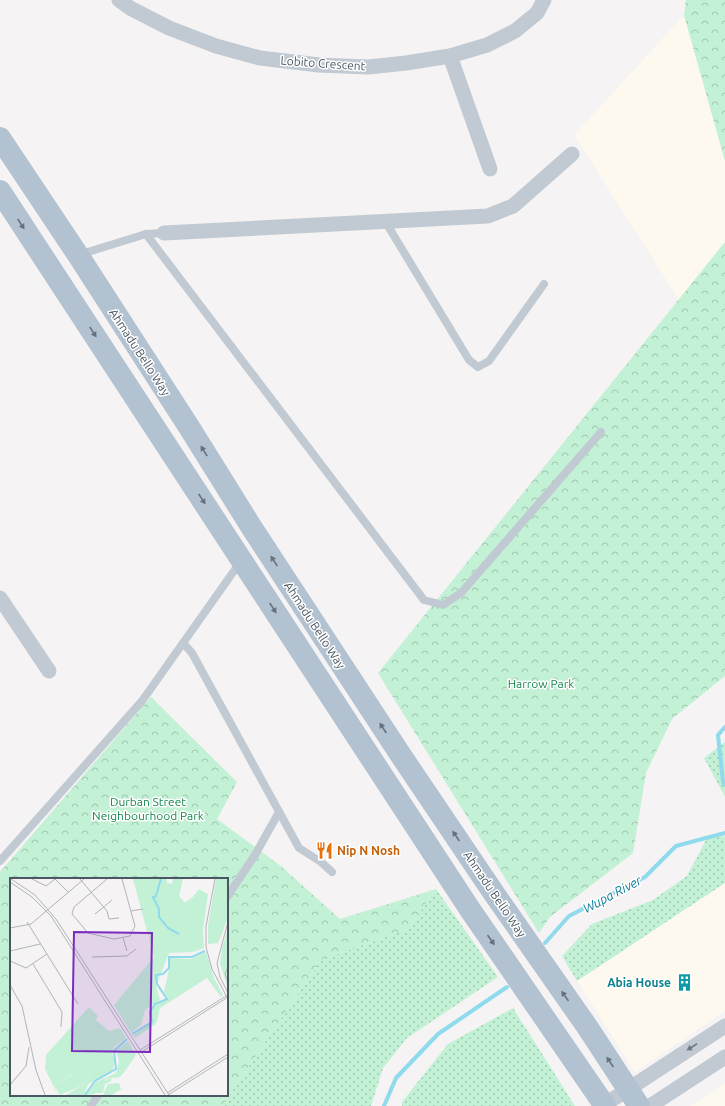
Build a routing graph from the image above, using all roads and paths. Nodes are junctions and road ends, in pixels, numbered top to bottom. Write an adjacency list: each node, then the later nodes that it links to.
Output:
1 (119, 0): 3 (street, Lobito Crescent)
2 (544, 0): 3 (street, Lobito Crescent)
3 (450, 56): 6 (street)
4 (0, 138): 11 (main road, Ahmadu Bello Way)
5 (572, 154): 8 (street)
6 (490, 169)
7 (0, 191): 14 (main road, one-way to 14)
8 (385, 221): 9 (street); 12 (lane)
9 (164, 233): 10 (lane)
10 (146, 234): 11 (lane); 13 (lane)
11 (78, 255): 25 (main road, Ahmadu Bello Way, one-way to 11)
12 (544, 284)
13 (601, 432)
14 (242, 560): 16 (lane); 26 (main road, one-way to 26)
15 (0, 598): 17 (street)
16 (183, 643): 18 (lane); 19 (lane)
17 (49, 671)
18 (279, 812): 20 (lane); 21 (lane)
19 (0, 861)
20 (332, 872)
21 (228, 895)
22 (725, 1026): 25 (street, one-way to 25)
23 (725, 1057): 28 (street)
24 (97, 1096): 27 (lane)
25 (633, 1098): 26 (street)
26 (605, 1105)
27 (91, 1106)
28 (650, 1106)

